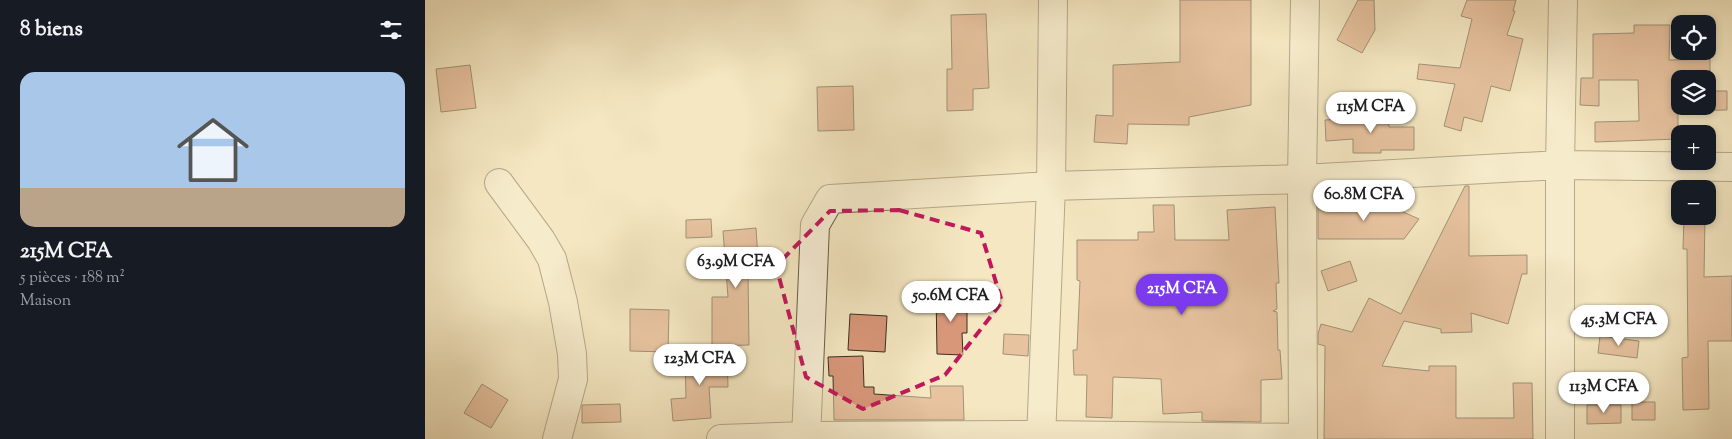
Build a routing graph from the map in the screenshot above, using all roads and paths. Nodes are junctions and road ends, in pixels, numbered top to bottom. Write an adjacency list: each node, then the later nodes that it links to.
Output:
1 (1053, 0): 8 (street)
2 (1305, 0): 6 (street)
3 (1563, 0): 4 (street)
4 (1559, 165): 5 (street); 6 (street); 14 (street)
5 (1732, 167)
6 (1302, 179): 8 (street); 11 (street)
7 (499, 183): 12 (street)
8 (1051, 186): 9 (street); 10 (street)
9 (1041, 437): 10 (street); 11 (street)
10 (806, 438): 13 (street)
11 (1303, 438)
12 (557, 439)
13 (721, 439)
14 (1560, 439)

